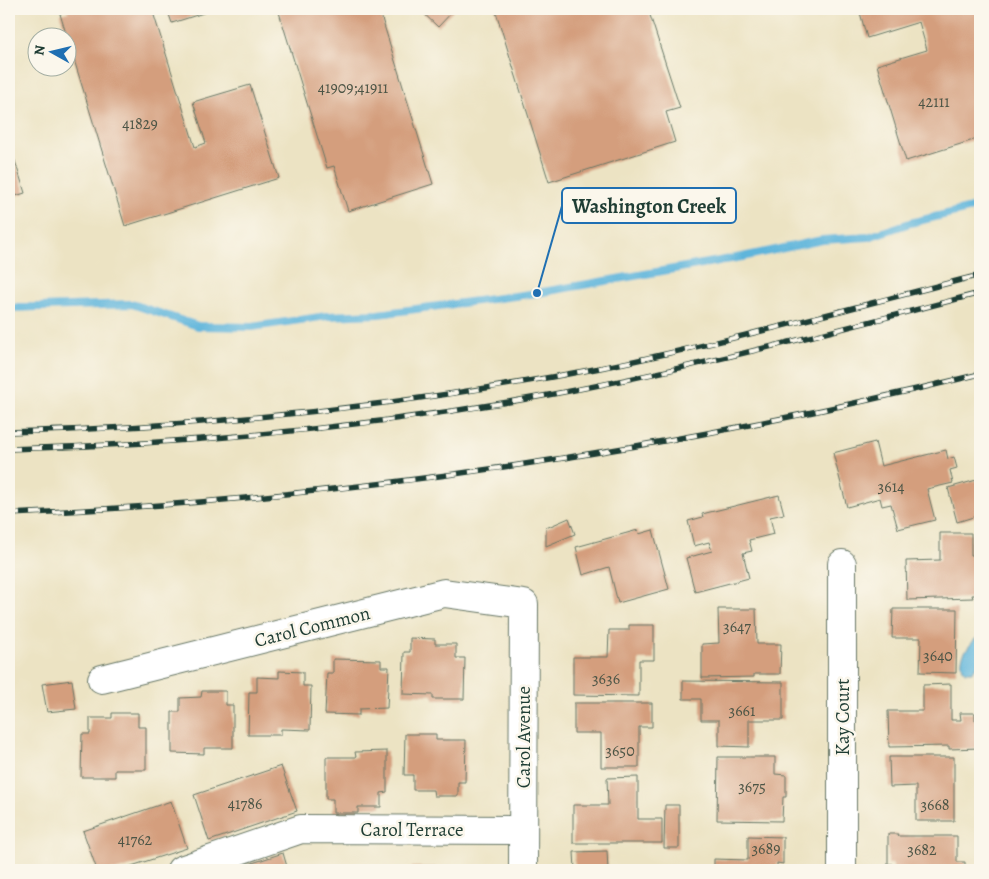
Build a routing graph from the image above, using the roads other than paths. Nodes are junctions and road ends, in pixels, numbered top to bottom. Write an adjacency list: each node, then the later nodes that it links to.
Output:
1 (842, 564): 7 (street, Kay Court)
2 (524, 604): 3 (street, Carol Common); 4 (street, Carol Avenue)
3 (102, 679)
4 (523, 830): 5 (street, Carol Terrace); 6 (street, Carol Avenue)
5 (181, 870)
6 (523, 870)
7 (842, 870)

